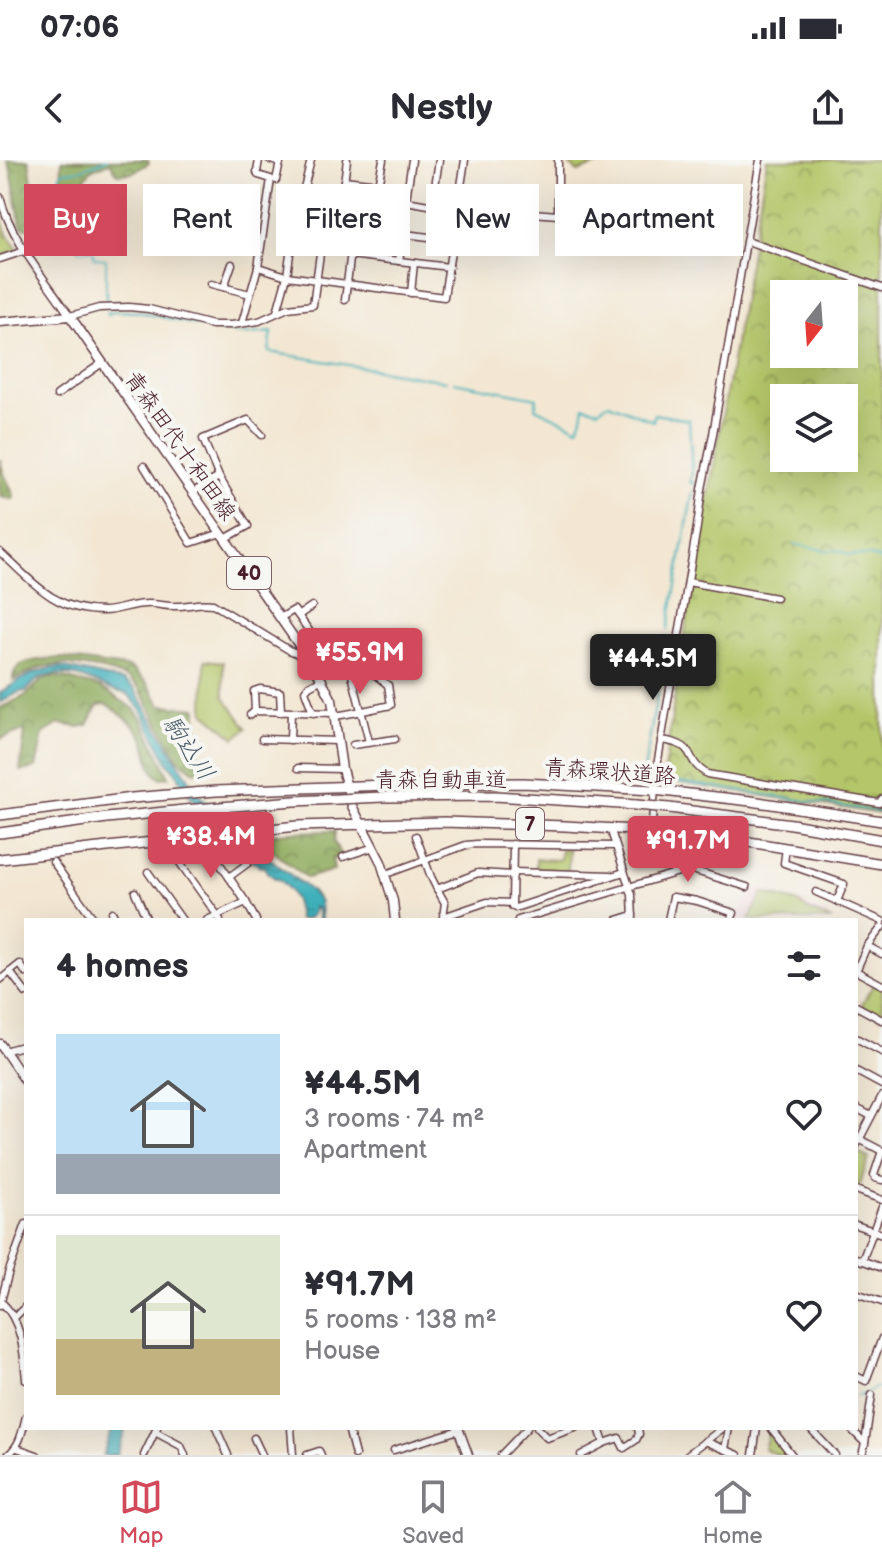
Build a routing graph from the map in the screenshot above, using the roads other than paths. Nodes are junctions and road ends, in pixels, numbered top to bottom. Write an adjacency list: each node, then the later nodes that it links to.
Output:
1 (259, 160): 34 (street)
2 (270, 160): 11 (street)
3 (311, 160): 36 (street)
4 (347, 160): 13 (street)
5 (383, 160): 16 (street)
6 (412, 160): 17 (street)
7 (439, 160): 18 (street)
8 (465, 160): 19 (street)
9 (558, 160): 21 (street)
10 (760, 160): 22 (street)
11 (280, 161): 12 (street)
12 (276, 180)
13 (344, 180): 14 (street); 15 (street)
14 (370, 183)
15 (344, 184)
16 (378, 184)
17 (408, 184)
18 (435, 184)
19 (462, 184)
20 (0, 197): 23 (street)
21 (539, 214)
22 (747, 241): 41 (street); 57 (street)
23 (24, 251): 30 (street)
24 (28, 256): 46 (street)
25 (320, 256): 37 (street)
26 (350, 256): 39 (street)
27 (358, 256): 31 (street)
28 (400, 256): 31 (street)
29 (451, 256): 35 (street)
30 (0, 259)
31 (399, 261): 32 (street)
32 (414, 263): 35 (street); 42 (street)
33 (232, 264): 40 (street)
34 (258, 267): 36 (street); 43 (street)
35 (449, 267): 42 (street)
36 (287, 276): 37 (street); 45 (street)
37 (316, 281): 39 (street); 45 (street)
38 (211, 284): 40 (street)
39 (346, 285): 42 (street); 44 (street)
40 (224, 287): 43 (street)
41 (882, 288)
42 (411, 293)
43 (250, 294): 48 (street)
44 (345, 300)
45 (277, 312): 48 (street)
46 (70, 316): 47 (main road); 48 (street); 49 (main road, 青森田代十和田線 / 40)
47 (0, 322)
48 (239, 326)
49 (102, 363): 50 (street); 54 (main road, 青森田代十和田線 / 40)
50 (57, 395)
51 (262, 435): 53 (street)
52 (144, 466): 55 (street)
53 (219, 477): 54 (street); 55 (street)
54 (193, 492): 55 (main road, 青森田代十和田線 / 40)
55 (223, 536): 61 (main road, 青森田代十和田線 / 40)
56 (0, 552): 64 (street)
57 (688, 582): 58 (street); 75 (street)
58 (776, 598)
59 (312, 606): 60 (street)
60 (299, 615): 61 (street); 62 (street)
61 (280, 618): 64 (main road, 青森田代十和田線 / 40)
62 (318, 643)
63 (339, 651): 65 (street)
64 (307, 657): 66 (main road, 青森田代十和田線 / 40)
65 (358, 665): 68 (street); 68 (street)
66 (322, 679): 70 (street); 71 (main road, 青森田代十和田線 / 40)
67 (281, 712): 67 (street); 69 (street)
68 (360, 712): 71 (street); 77 (street)
69 (291, 713): 70 (street); 74 (street)
70 (313, 713): 71 (street)
71 (335, 715): 76 (main road, 青森田代十和田線 / 40)
72 (262, 739): 74 (street)
73 (395, 739): 77 (street)
74 (290, 740): 76 (street)
75 (661, 740): 82 (street); 83 (street)
76 (338, 741): 80 (main road, 青森田代十和田線 / 40)
77 (369, 742): 78 (street)
78 (353, 745)
79 (298, 768): 80 (street)
80 (342, 769): 81 (main road, 青森田代十和田線 / 40)
81 (346, 788): 82 (highway, 青森環状道路 / 7); 84 (highway, 青森環状道路 / 7); 86 (main road, 青森田代十和田線 / 40)
82 (654, 790): 85 (highway, 青森環状道路 / 7); 88 (street)
83 (882, 799)
84 (0, 815)
85 (882, 821)
86 (360, 824): 87 (highway, 7); 94 (main road, 青森田代十和田線 / 40); 97 (highway, 7)
87 (610, 828): 88 (highway, 7); 93 (street)
88 (651, 831): 95 (highway, 7)
89 (0, 833): 91 (highway, 青森自動車道, bridge)
90 (416, 836): 98 (street)
91 (882, 840)
92 (513, 844): 93 (street); 98 (street); 104 (street)
93 (615, 846): 103 (street)
94 (374, 847): 96 (street); 105 (main road, 青森田代十和田線 / 40)
95 (786, 848): 101 (highway, 7); 113 (street)
96 (343, 857)
97 (0, 859)
98 (425, 860): 105 (street); 110 (street)
99 (53, 862): 118 (street)
100 (248, 863): 107 (street)
101 (882, 864)
102 (148, 872): 121 (street)
103 (624, 872): 106 (street); 108 (street)
104 (513, 873): 106 (street); 110 (street); 115 (street)
105 (386, 874): 123 (main road, 青森田代十和田線 / 40)
106 (615, 875): 115 (street)
107 (229, 877): 114 (street); 117 (street)
108 (629, 887): 109 (street); 125 (street); 126 (street)
109 (747, 887)
110 (437, 889): 115 (street)
111 (135, 892): 120 (street)
112 (816, 892): 113 (street)
113 (837, 901): 129 (street)
114 (246, 902): 117 (street); 122 (street)
115 (513, 906): 124 (street)
116 (112, 912): 119 (street)
117 (219, 917)
118 (93, 918)
119 (115, 918)
120 (146, 918)
121 (181, 918)
122 (255, 918)
123 (395, 918)
124 (521, 918)
125 (525, 918)
126 (633, 918)
127 (668, 918): 128 (street)
128 (732, 918)
129 (882, 921)
130 (882, 927): 131 (street)
131 (867, 946): 132 (street); 133 (street)
132 (882, 954)
133 (858, 966)
134 (24, 970): 135 (street)
135 (10, 972): 137 (street); 139 (street)
136 (858, 972): 138 (street)
137 (0, 980)
138 (882, 985)
139 (24, 990)
140 (858, 1007): 141 (street)
141 (882, 1020)
142 (858, 1039): 145 (street)
143 (24, 1045): 144 (street)
144 (2, 1047): 147 (main road)
145 (882, 1052)
146 (858, 1072): 148 (street)
147 (24, 1079)
148 (882, 1085)
149 (882, 1096): 151 (street)
150 (858, 1109): 151 (street)
151 (872, 1114): 152 (street); 153 (street)
152 (882, 1118)
153 (858, 1140)
154 (858, 1142): 155 (street)
155 (882, 1151): 156 (street)
156 (882, 1180)
157 (858, 1191): 158 (street)
158 (882, 1200)
159 (882, 1207): 162 (street)
160 (858, 1226): 162 (street)
161 (24, 1230): 168 (street)
162 (873, 1231): 163 (street); 164 (street)
163 (882, 1234)
164 (859, 1259): 165 (street)
165 (882, 1268)
166 (858, 1294): 167 (street)
167 (882, 1302)
168 (0, 1303): 170 (street)
169 (24, 1308): 170 (street)
170 (14, 1318): 172 (street)
171 (882, 1338): 173 (street)
172 (24, 1363)
173 (858, 1377)
174 (872, 1395): 198 (street)
175 (24, 1426): 199 (street)
176 (156, 1430): 204 (street); 205 (street)
177 (217, 1430): 206 (street)
178 (291, 1430): 208 (street)
179 (349, 1430): 211 (street)
180 (431, 1430): 195 (street)
181 (456, 1430): 195 (street)
182 (459, 1430): 212 (main road)
183 (525, 1430): 213 (street)
184 (539, 1430): 185 (street)
185 (569, 1430)
186 (600, 1430): 197 (street)
187 (638, 1430): 197 (street)
188 (720, 1430): 196 (street)
189 (729, 1430): 200 (street)
190 (757, 1430): 217 (street)
191 (775, 1430): 218 (street)
192 (812, 1430): 219 (street)
193 (852, 1430): 198 (street)
194 (254, 1438): 207 (street)
195 (433, 1439): 201 (street)
196 (705, 1441): 200 (street); 215 (street)
197 (604, 1443): 214 (street)
198 (865, 1443): 220 (street)
199 (17, 1448): 202 (street); 203 (street)
200 (725, 1449): 216 (street)
201 (394, 1450)
202 (8, 1455)
203 (37, 1455)
204 (144, 1455)
205 (185, 1455)
206 (228, 1455)
207 (262, 1455)
208 (293, 1455)
209 (307, 1455): 210 (street)
210 (321, 1455)
211 (355, 1455)
212 (468, 1455)
213 (501, 1455)
214 (581, 1455)
215 (687, 1455)
216 (738, 1455)
217 (753, 1455)
218 (792, 1455)
219 (835, 1455)
220 (862, 1455)

